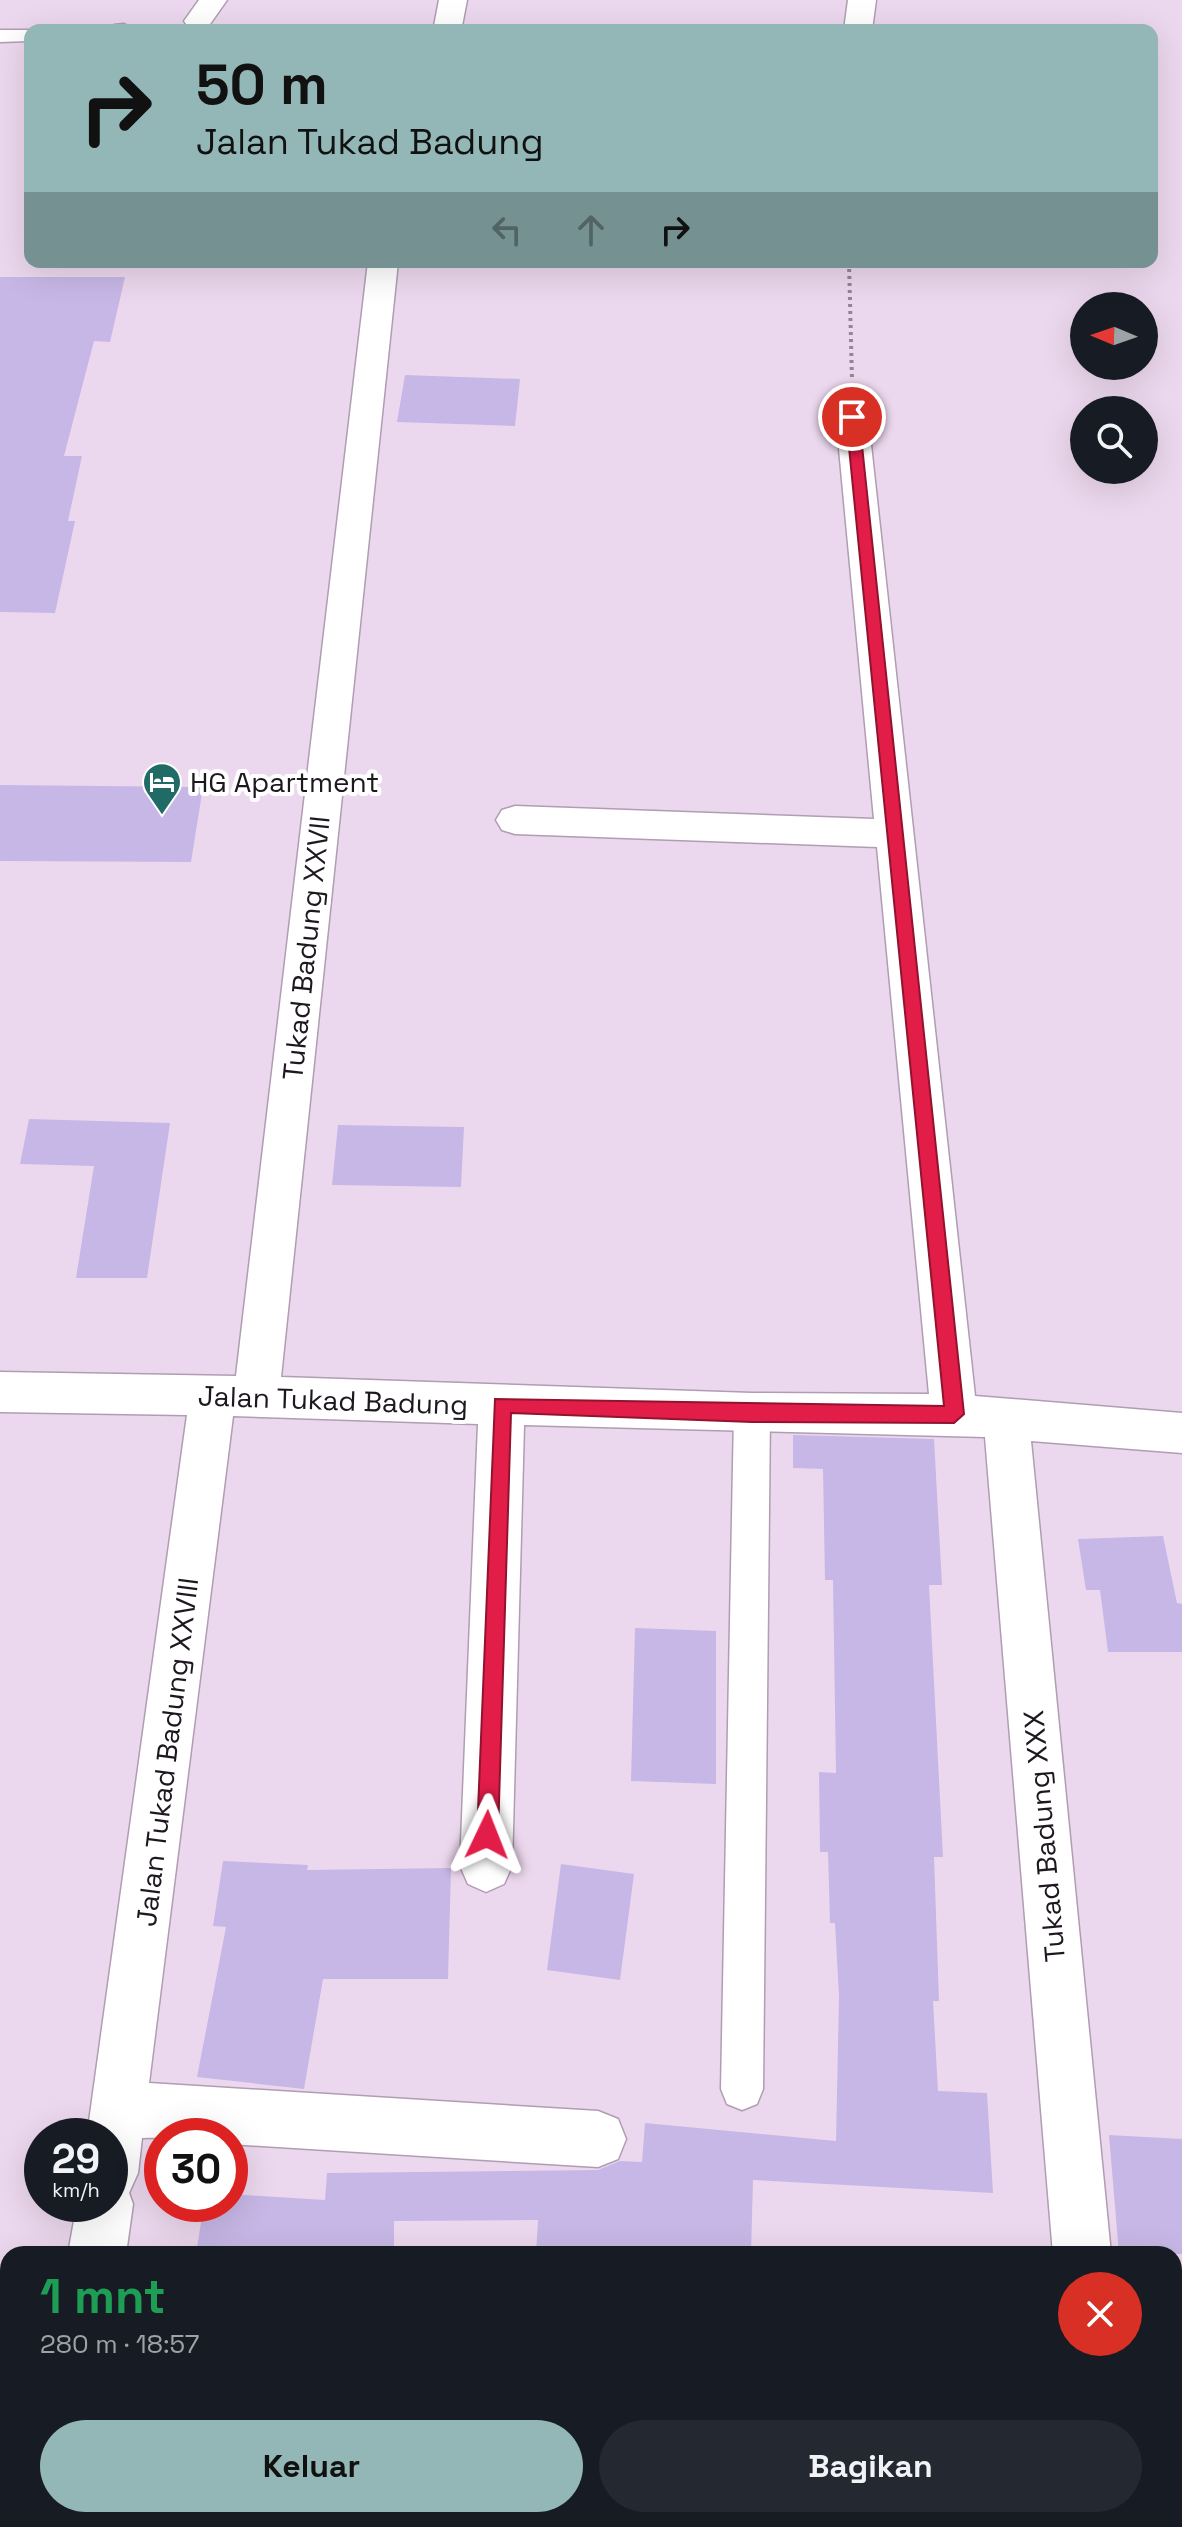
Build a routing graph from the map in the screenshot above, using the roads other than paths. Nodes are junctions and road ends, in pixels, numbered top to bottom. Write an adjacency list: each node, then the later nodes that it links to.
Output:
1 (453, 0): 3 (street)
2 (862, 0): 4 (street)
3 (448, 24)
4 (859, 24)
5 (24, 35): 6 (lane)
6 (0, 36)
7 (382, 268): 12 (street, Tukad Badung XXVII)
8 (852, 417): 10 (street)
9 (515, 820): 10 (street)
10 (894, 831): 15 (street)
11 (0, 1392): 12 (street, Jalan Tukad Badung)
12 (234, 1396): 13 (street, Jalan Tukad Badung); 20 (street, Jalan Tukad Badung XXVIII)
13 (502, 1405): 14 (street, Jalan Tukad Badung); 18 (street)
14 (752, 1413): 15 (street, Jalan Tukad Badung); 19 (lane)
15 (954, 1414): 16 (street, Jalan Tukad Badung)
16 (1006, 1418): 17 (street, Jalan Tukad Badung); 25 (street, Tukad Badung XXX)
17 (1182, 1433)
18 (486, 1866)
19 (742, 2089)
20 (120, 2109): 21 (street, Jalan Tukad Badung XXVIII); 22 (street)
21 (119, 2118)
22 (598, 2139)
23 (102, 2222): 24 (street)
24 (98, 2246)
25 (1081, 2246)

